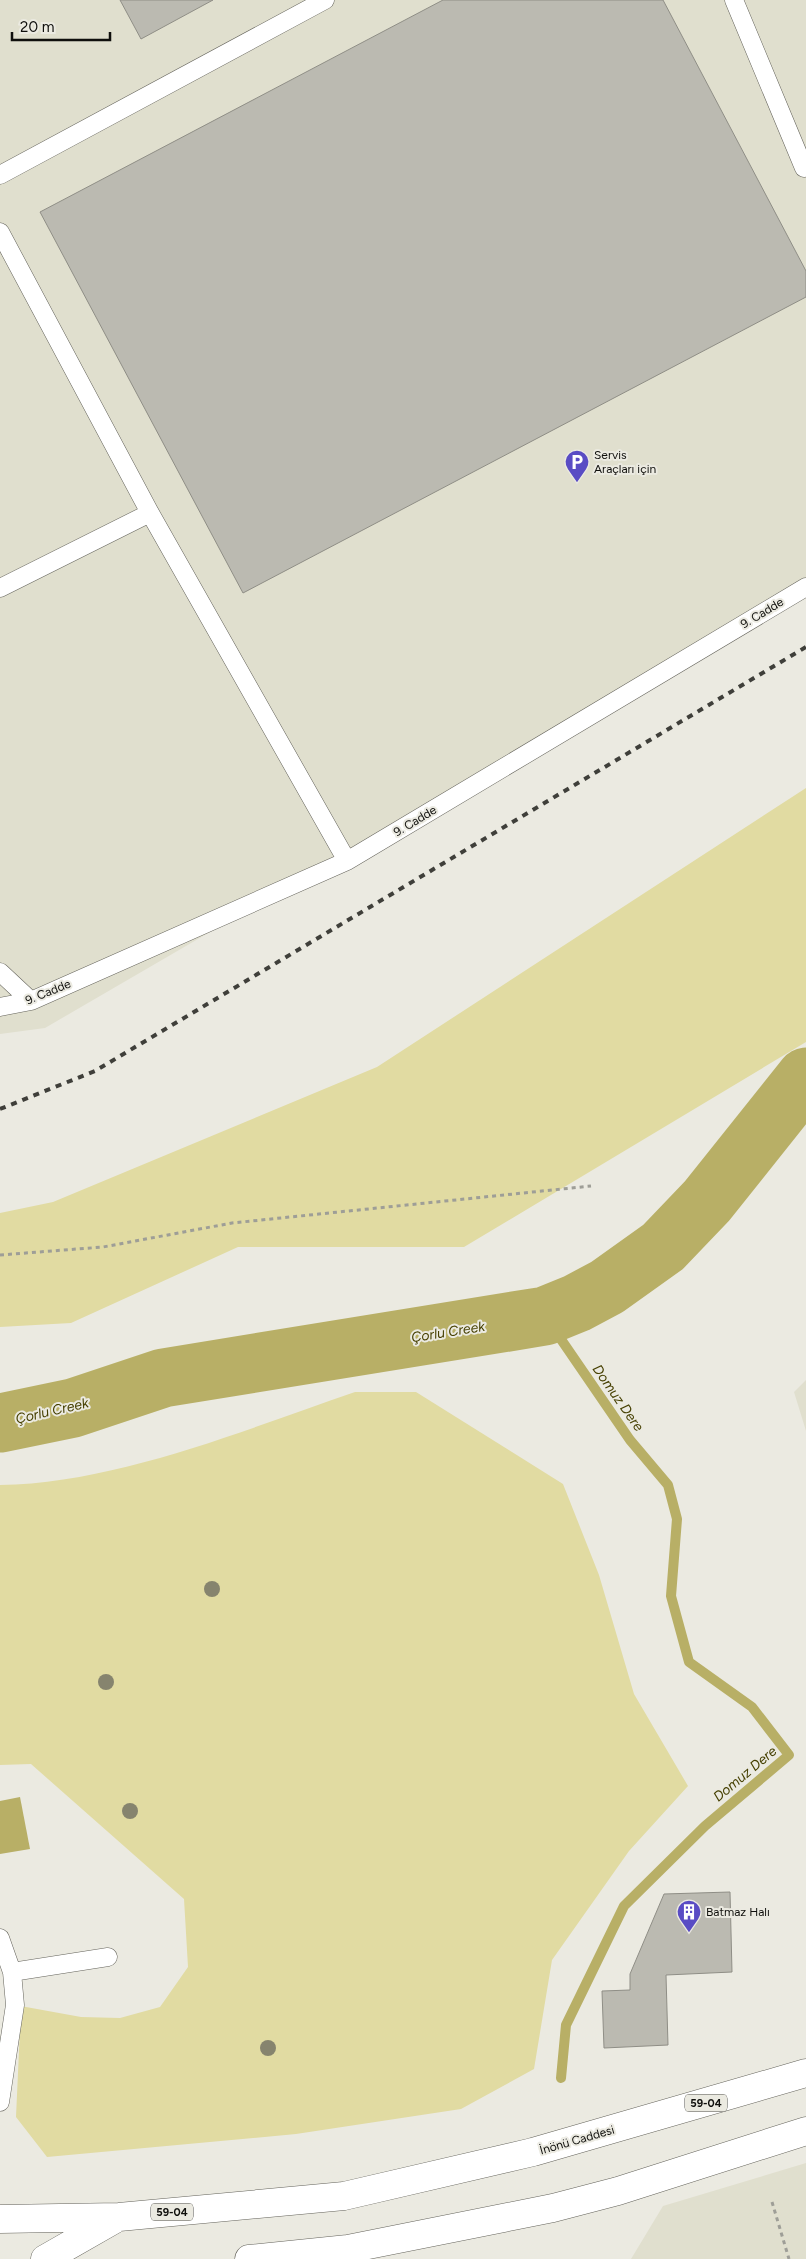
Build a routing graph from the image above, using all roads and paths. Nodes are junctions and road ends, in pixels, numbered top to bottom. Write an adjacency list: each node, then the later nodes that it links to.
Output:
1 (325, 0): 4 (lane)
2 (734, 0): 3 (lane)
3 (806, 167)
4 (0, 175)
5 (0, 232): 6 (lane)
6 (150, 513): 8 (lane); 9 (lane)
7 (806, 587): 9 (lane, 9. Cadde)
8 (0, 588)
9 (347, 861): 11 (lane, 9. Cadde)
10 (0, 972): 11 (lane)
11 (31, 1000): 12 (lane, 9. Cadde)
12 (0, 1007)
13 (591, 1186): 14 (path)
14 (0, 1254)
15 (0, 1938): 17 (lane)
16 (108, 1957): 17 (lane)
17 (12, 1972): 19 (lane)
18 (806, 2073): 21 (main road, İnönü Caddesi / 59-04)
19 (0, 2102)
20 (806, 2131): 26 (main road)
21 (344, 2196): 23 (main road, 59-04 / 59-04)
22 (772, 2202): 27 (path)
23 (119, 2217): 24 (main road, 59-04 / 59-04); 25 (main road)
24 (0, 2219)
25 (45, 2259)
26 (248, 2259)
27 (789, 2259)

